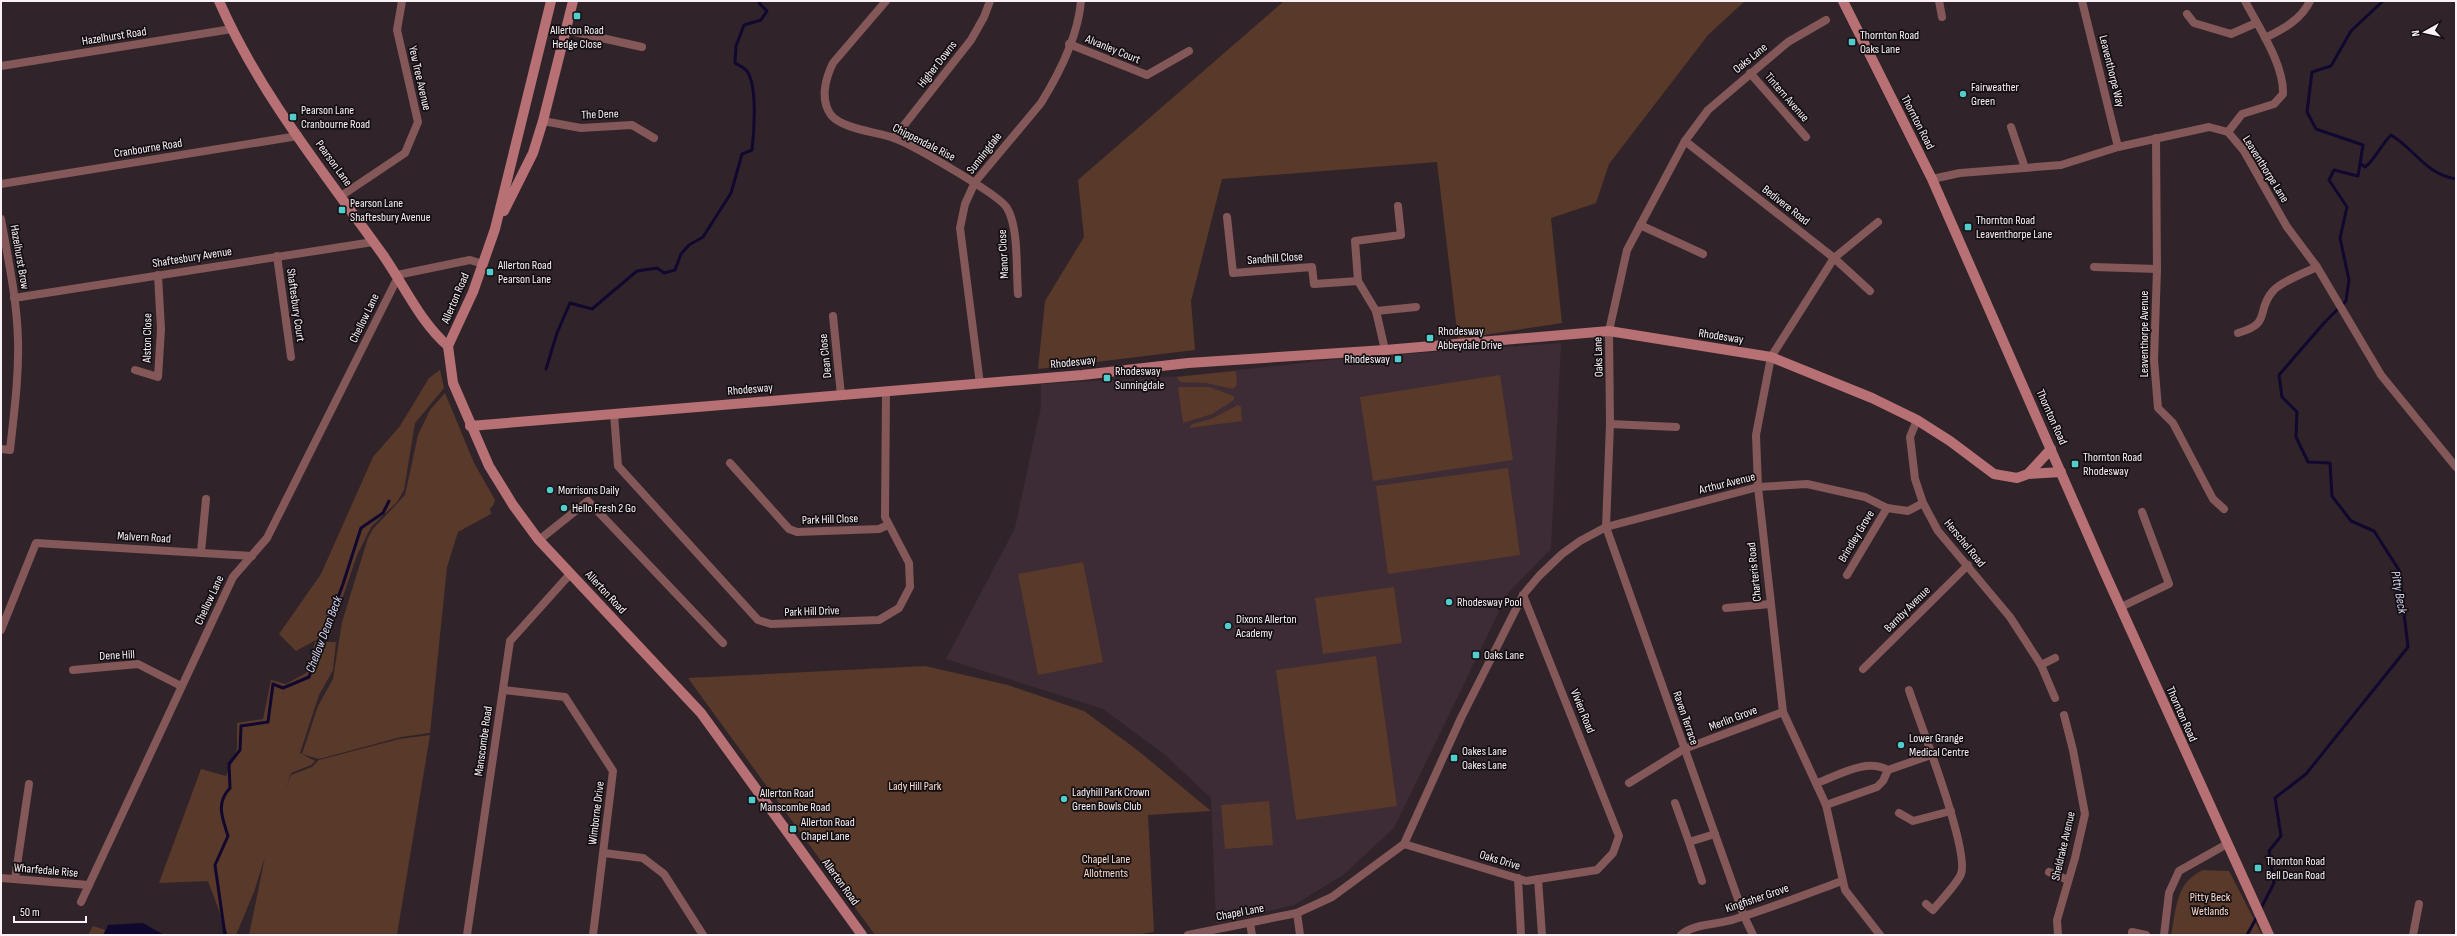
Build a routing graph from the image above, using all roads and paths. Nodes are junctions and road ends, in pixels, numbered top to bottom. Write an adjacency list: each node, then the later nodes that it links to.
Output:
1 (219, 1): 17 (street, Pearson Lane)
2 (402, 1): 39 (street, Yew Tree Avenue)
3 (551, 1): 45 (street, Allerton Road)
4 (572, 1): 18 (street, Allerton Road)
5 (886, 1): 31 (street, Chippendale Rise)
6 (990, 1): 31 (street, Higher Downs)
7 (1081, 1): 20 (street, Sunningdale)
8 (1843, 1): 36 (street, Thornton Road)
9 (1939, 1): 14 (street)
10 (2082, 1): 34 (street, Leaventhorpe Way)
11 (2245, 1): 16 (street)
12 (2310, 1): 19 (street)
13 (2187, 14): 16 (street)
14 (1942, 17)
15 (1826, 20): 24 (street, Oaks Lane)
16 (2256, 22): 19 (street)
17 (232, 29): 23 (street, Hazelhurst Road); 28 (street, Pearson Lane)
18 (566, 30): 21 (street); 25 (street, Allerton Road)
19 (2265, 38): 27 (street)
20 (1069, 44): 22 (street, Alvanley Court); 37 (street, Sunningdale)
21 (642, 47)
22 (1189, 51)
23 (1, 66)
24 (1750, 73): 29 (street, Tintern Avenue); 33 (street, Oaks Lane)
25 (543, 121): 30 (street, The Dene); 45 (street, Allerton Road)
26 (2011, 127): 35 (street)
27 (2228, 132): 32 (street, Leaventhorpe Lane); 52 (street, Leaventhorpe Lane)
28 (298, 136): 38 (street, Cranbourne Road); 39 (street, Pearson Lane)
29 (1806, 137)
30 (654, 138)
31 (894, 138): 37 (street, Chippendale Rise)
32 (2156, 138): 34 (street, Leaventhorpe Lane); 53 (street, Leaventhorpe Avenue)
33 (1685, 141): 44 (street, Oaks Lane); 49 (street, Bedivere Road)
34 (2118, 147): 35 (street, Leaventhorpe Lane)
35 (2024, 168): 36 (street, Leaventhorpe Lane)
36 (1932, 179): 79 (street, Thornton Road)
37 (975, 182): 58 (street, Manor Close); 70 (street, Sunningdale)
38 (1, 184)
39 (341, 196): 46 (street, Pearson Lane)
40 (1398, 206): 56 (street)
41 (1227, 217): 56 (street, Sandhill Close)
42 (1, 219): 59 (street, Hazelhurst Brow)
43 (1878, 222): 49 (street, Charteris Road)
44 (1640, 225): 47 (street); 63 (street, Oaks Lane)
45 (495, 229): 50 (street, Allerton Road)
46 (373, 242): 48 (street, Shaftesbury Avenue); 55 (street, Pearson Lane)
47 (1703, 254)
48 (277, 256): 54 (street, Shaftesbury Avenue); 67 (street, Shaftesbury Court)
49 (1834, 258): 57 (street, Bedivere Road); 68 (street, Charteris Road)
50 (483, 264): 55 (street); 65 (street, Allerton Road)
51 (2094, 267): 53 (street)
52 (2316, 267): 64 (street); 81 (street, Leaventhorpe Lane)
53 (2157, 268): 88 (street, Leaventhorpe Avenue)
54 (158, 275): 59 (street, Shaftesbury Avenue); 69 (street, Alston Close)
55 (397, 276): 65 (street, Pearson Lane); 94 (street, Chellow Lane)
56 (1358, 280): 61 (street)
57 (1870, 291)
58 (1018, 294)
59 (14, 298): 78 (street, Hazelhurst Brow)
60 (1416, 307): 61 (street)
61 (1376, 311): 66 (street)
62 (833, 316): 72 (street, Dean Close)
63 (1609, 331): 66 (street, Rhodesway); 68 (street, Rhodesway); 75 (street, Oaks Lane)
64 (2238, 333)
65 (448, 346): 76 (street, Allerton Road)
66 (1385, 350): 70 (street, Rhodesway)
67 (291, 357)
68 (1771, 357): 74 (street, Rhodesway); 84 (street, Charteris Road)
69 (135, 370)
70 (980, 384): 71 (street, Rhodesway)
71 (886, 391): 72 (street, Rhodesway); 90 (street, Park Hill Drive)
72 (841, 395): 73 (street, Rhodesway)
73 (614, 414): 76 (street, Rhodesway); 90 (street, Park Hill Drive)
74 (1917, 420): 83 (street, Rhodesway); 86 (street, Herschel Road)
75 (1610, 424): 77 (street); 91 (street, Oaks Lane)
76 (470, 426): 92 (street, Allerton Road)
77 (1676, 427)
78 (1, 448)
79 (2051, 449): 82 (street, Thornton Road); 83 (street)
80 (730, 463): 90 (street, Park Hill Close)
81 (2456, 467)
82 (2061, 472): 83 (street, Rhodesway); 100 (street, Thornton Road)
83 (2028, 474)
84 (1758, 487): 87 (street, Arthur Avenue); 91 (street, Arthur Avenue); 99 (street, Charteris Road)
85 (206, 499): 93 (street)
86 (1923, 503): 87 (street, Arthur Avenue); 95 (street, Herschel Road)
87 (1887, 508): 97 (street, Brindley Grove)
88 (2224, 509)
89 (2142, 512): 100 (street)
90 (888, 525)
91 (1606, 527): 98 (street); 114 (street, Raven Terrace)
92 (539, 540): 96 (street, Allerton Road); 103 (street)
93 (201, 552): 94 (street, Malvern Road); 102 (street, Malvern Road)
94 (252, 556): 108 (street, Chellow Lane)
95 (1968, 565): 105 (street, Herschel Road); 106 (street, Barnby Avenue)
96 (571, 573): 109 (street, Manscombe Road); 150 (street, Allerton Road)
97 (1847, 576)
98 (1523, 595): 125 (street, Vivien Road); 127 (street)
99 (1770, 604): 101 (street); 112 (street, Charteris Road)
100 (2121, 607): 128 (street, Thornton Road)
101 (1726, 608)
102 (1, 630)
103 (723, 643)
104 (2055, 658): 105 (street)
105 (2041, 664): 111 (street, Herschel Road)
106 (1863, 669)
107 (73, 670): 108 (street, Dene Hill)
108 (181, 686): 138 (street, Chellow Lane)
109 (503, 690): 129 (street, Wimborne Drive); 147 (street, Manscombe Road)
110 (1909, 690): 115 (street)
111 (2055, 698)
112 (1783, 712): 114 (street, Merlin Grove); 117 (street, Charteris Road)
113 (2064, 715): 135 (street, Sheldrake Avenue)
114 (1684, 750): 118 (street, Merlin Grove); 124 (street, Raven Terrace)
115 (1931, 755): 116 (street); 122 (street)
116 (1888, 770): 117 (street); 121 (street)
117 (1817, 782): 121 (street, Charteris Road)
118 (1629, 783)
119 (29, 784): 133 (street)
120 (1675, 803): 126 (street)
121 (1826, 805): 137 (street, Charteris Road)
122 (1951, 811): 123 (street); 140 (street)
123 (1899, 813)
124 (1715, 834): 126 (street); 143 (street, Raven Terrace)
125 (1619, 836): 134 (street, Oaks Drive)
126 (1689, 842): 136 (street)
127 (1404, 844): 132 (street, Oaks Drive); 142 (street)
128 (2227, 844): 146 (street, Thornton Road); 161 (street)
129 (604, 852): 148 (street, Wimborne Drive); 149 (street)
130 (2049, 872): 135 (street)
131 (1, 878): 133 (street, Wharfedale Rise)
132 (1518, 878): 134 (street, Oaks Drive); 154 (street)
133 (16, 879): 138 (street, Wharfedale Rise)
134 (1538, 879): 155 (street)
135 (2068, 880): 159 (street, Sheldrake Avenue)
136 (1702, 881)
137 (1842, 881): 143 (street, Kingfisher Grove); 158 (street, Charteris Road)
138 (89, 885): 139 (street, Chellow Lane)
139 (81, 902)
140 (1926, 904)
141 (2419, 904): 162 (street)
142 (1297, 913): 144 (street, Chapel Lane); 153 (street)
143 (1744, 916): 156 (street, Kingfisher Grove); 157 (street, Raven Terrace)
144 (1250, 923): 151 (street, Chapel Lane); 152 (street)
145 (2132, 932): 160 (street)
146 (2269, 934)
147 (467, 935)
148 (593, 935)
149 (703, 935)
150 (862, 935)
151 (1188, 935)
152 (1252, 935)
153 (1300, 935)
154 (1520, 935)
155 (1542, 935)
156 (1681, 935)
157 (1753, 935)
158 (1880, 935)
159 (2058, 935)
160 (2146, 935)
161 (2164, 935)
162 (2413, 935)

